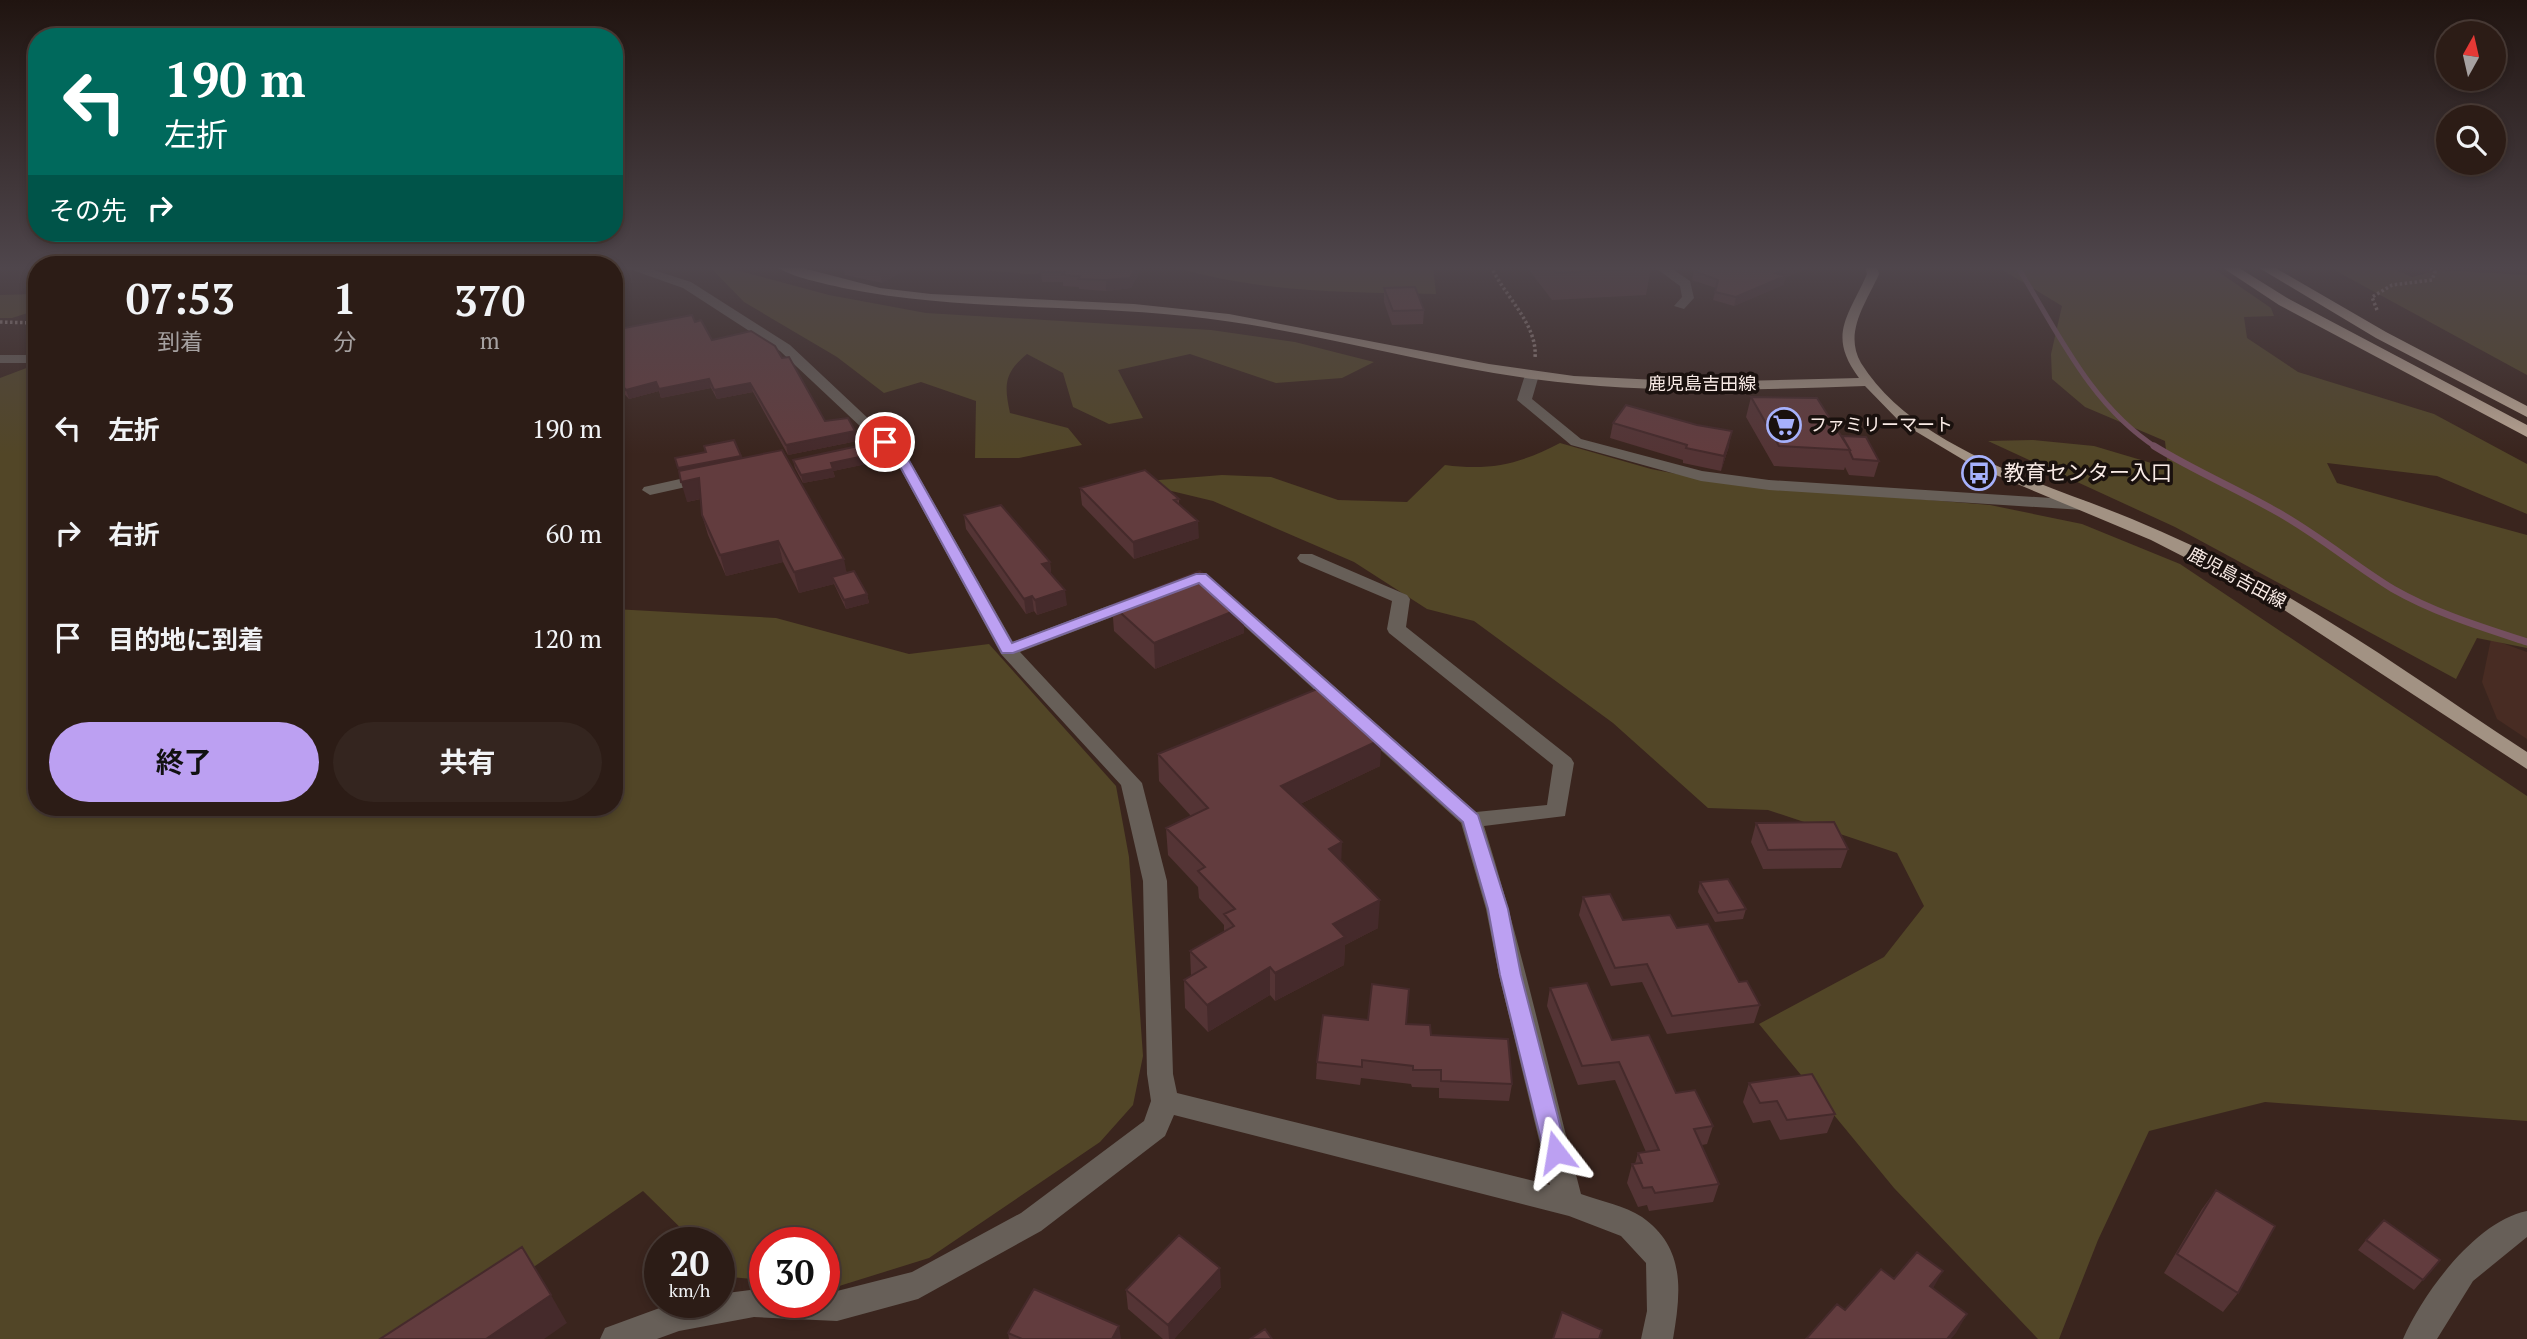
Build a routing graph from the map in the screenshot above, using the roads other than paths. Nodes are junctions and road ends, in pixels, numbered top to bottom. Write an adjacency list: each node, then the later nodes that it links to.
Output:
1 (755, 328): 12 (street)
2 (1294, 328): 8 (main road, 鹿児島吉田線)
3 (1846, 328): 9 (main road)
4 (2334, 328): 11 (highway)
5 (2370, 328): 10 (highway)
6 (0, 359): 7 (street)
7 (28, 359)
8 (1532, 375): 9 (main road, 鹿児島吉田線); 16 (street)
9 (1868, 382): 16 (main road, 鹿児島吉田線)
10 (2527, 412)
11 (2527, 432)
12 (885, 442): 13 (street); 20 (street)
13 (859, 447)
14 (728, 474): 15 (street)
15 (650, 490)
16 (2082, 505): 21 (main road, 鹿児島吉田線)
17 (1306, 558): 22 (street)
18 (1211, 586): 22 (street)
19 (1149, 596): 20 (street)
20 (1008, 650): 23 (street)
21 (2527, 762)
22 (1471, 820): 24 (street)
23 (1165, 1101): 24 (street); 26 (street)
24 (1569, 1202): 27 (street)
25 (2527, 1224): 28 (street)
26 (616, 1339)
27 (1657, 1339)
28 (2419, 1339)

